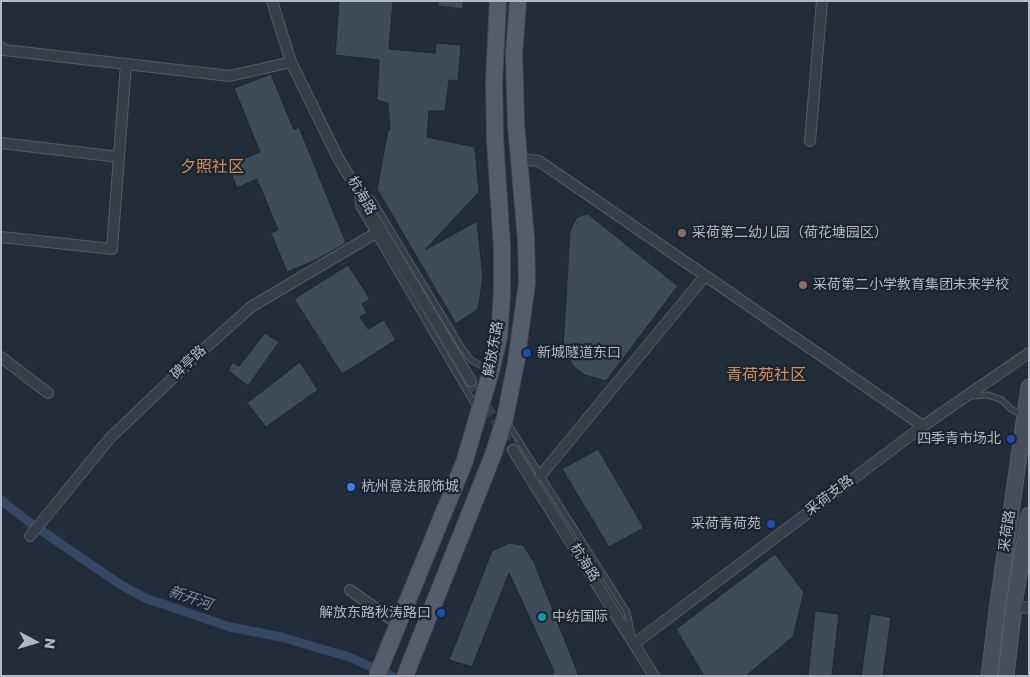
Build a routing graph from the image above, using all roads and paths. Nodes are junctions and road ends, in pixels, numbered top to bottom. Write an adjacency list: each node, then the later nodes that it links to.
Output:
1 (272, 1): 6 (street, 杭海路)
2 (498, 1): 18 (main road, 解放东路)
3 (518, 1): 11 (main road, 解放东路)
4 (822, 1): 8 (street)
5 (1, 47): 7 (street)
6 (291, 62): 7 (street); 12 (street, 杭海路)
7 (126, 64): 10 (street)
8 (810, 141)
9 (1, 143): 10 (street)
10 (119, 157): 14 (street)
11 (520, 159): 15 (street); 25 (main road, 解放东路)
12 (357, 189): 13 (street, 杭海路); 18 (lane)
13 (378, 232): 19 (street, 杭海路); 23 (lane); 30 (street, 碑亭路)
14 (1, 237)
15 (706, 276): 26 (street); 28 (street)
16 (1029, 352): 22 (street, 采荷支路)
17 (1, 356): 21 (street)
18 (491, 371): 23 (main road, 解放东路)
19 (471, 380)
20 (1029, 386): 24 (main road, 采荷路)
21 (48, 393)
22 (966, 397): 24 (lane); 26 (street, 采荷支路)
23 (479, 413): 33 (main road, 解放东路)
24 (1024, 417): 38 (main road, 采荷路)
25 (505, 418): 28 (lane); 35 (main road, 解放东路)
26 (923, 426): 34 (street, 采荷支路)
27 (513, 450): 34 (street, 杭海路)
28 (541, 475): 34 (lane)
29 (1029, 515): 32 (main road, 采荷路)
30 (30, 536)
31 (350, 590): 33 (street)
32 (1022, 607): 39 (main road, 采荷路)
33 (399, 625): 36 (main road, 解放东路, bridge)
34 (634, 644): 37 (street, 杭海路)
35 (407, 671)
36 (377, 676)
37 (654, 676)
38 (989, 676)
39 (1006, 676)

